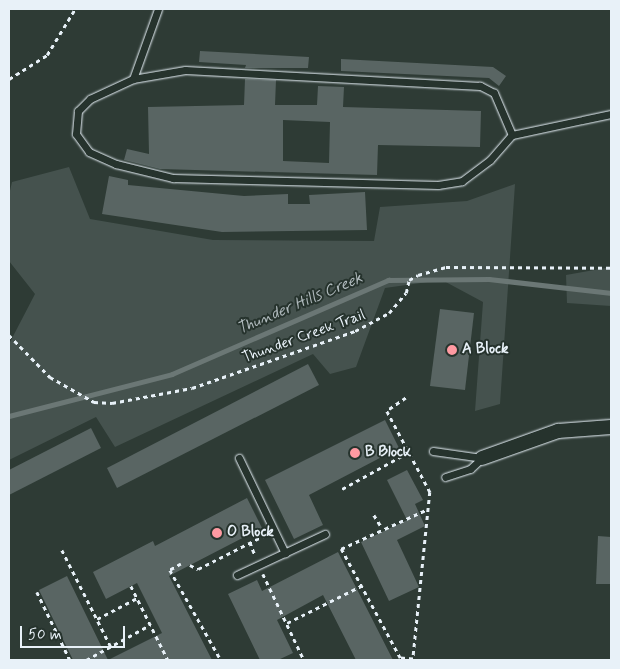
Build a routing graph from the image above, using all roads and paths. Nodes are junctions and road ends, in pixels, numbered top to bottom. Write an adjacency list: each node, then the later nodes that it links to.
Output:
1 (75, 9): 3 (path)
2 (158, 9): 4 (lane)
3 (9, 79)
4 (133, 79): 6 (lane); 6 (lane)
5 (611, 114): 6 (lane)
6 (512, 135)
7 (611, 268): 8 (path, Thunder Creek Trail)
8 (9, 335)
9 (406, 398): 12 (path)
10 (611, 428): 14 (street)
11 (433, 451): 14 (lane)
12 (409, 452): 16 (path); 17 (path)
13 (239, 458): 20 (lane)
14 (482, 458): 15 (lane)
15 (445, 477)
16 (342, 489)
17 (428, 509): 19 (path); 42 (path)
18 (374, 516): 19 (path)
19 (382, 528): 30 (path)
20 (274, 530): 22 (path); 24 (lane)
21 (325, 534): 24 (lane)
22 (250, 542): 26 (path); 27 (path)
23 (62, 550): 33 (path)
24 (285, 553): 27 (lane)
25 (181, 564): 40 (path)
26 (190, 565)
27 (259, 565): 28 (lane); 34 (path)
28 (237, 576)
29 (131, 586): 32 (path)
30 (361, 586): 34 (path); 42 (path)
31 (36, 592): 37 (path)
32 (137, 598): 33 (path); 35 (path)
33 (97, 619): 36 (path)
34 (287, 623): 41 (path)
35 (150, 625): 36 (path); 39 (path)
36 (111, 647): 38 (path)
37 (70, 660)
38 (86, 660)
39 (168, 660)
40 (221, 660)
41 (304, 660)
42 (413, 660)

